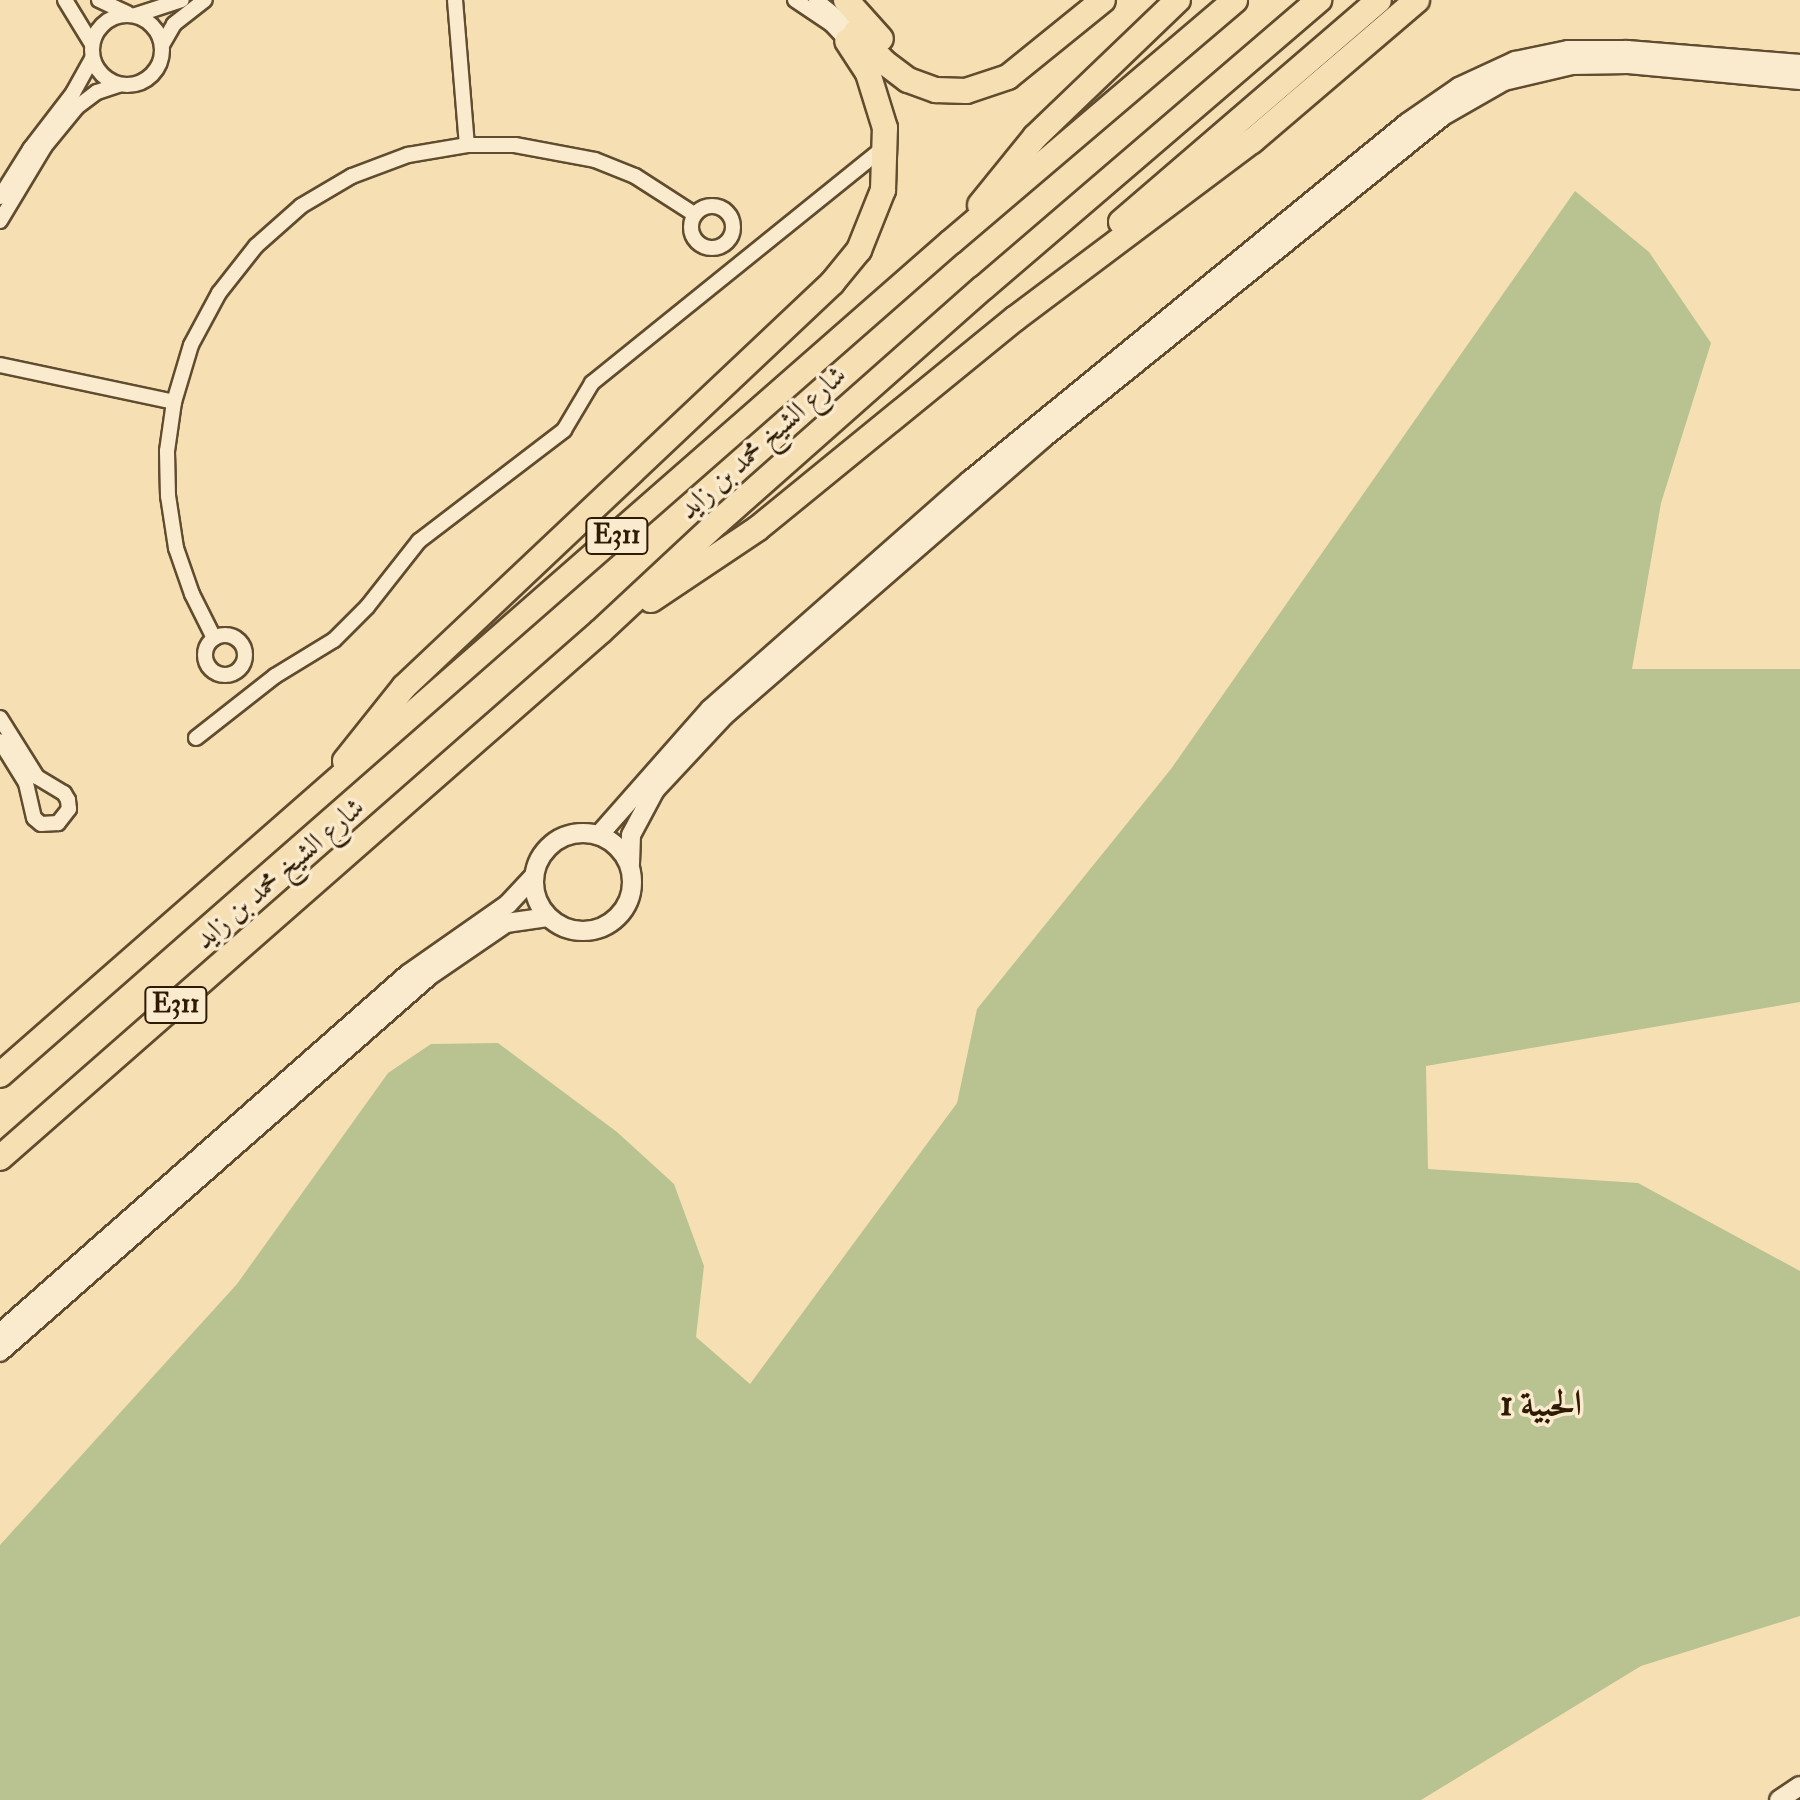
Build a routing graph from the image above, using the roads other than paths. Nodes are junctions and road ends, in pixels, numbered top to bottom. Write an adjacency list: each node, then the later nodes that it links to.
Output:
1 (65, 0): 18 (street)
2 (99, 0): 16 (street)
3 (182, 0): 16 (street)
4 (205, 0): 19 (street)
5 (455, 0): 24 (street)
6 (795, 0): 17 (street)
7 (816, 0): 17 (street)
8 (846, 0): 9 (highway)
9 (1090, 0)
10 (1103, 0): 17 (highway)
11 (1178, 0): 29 (highway)
12 (1235, 0): 29 (highway, شارع الشيخ محمد بن زايد / E311)
13 (1319, 0): 33 (highway, شارع الشيخ محمد بن زايد / E311)
14 (1379, 0): 30 (highway)
15 (1419, 0): 30 (highway)
16 (134, 15): 18 (street); 19 (street)
17 (851, 36): 25 (highway)
18 (92, 44): 20 (street)
19 (162, 45): 23 (street)
20 (92, 59): 23 (street); 26 (street)
21 (1800, 64): 39 (street)
22 (1800, 80): 40 (street)
23 (119, 85): 28 (street)
24 (467, 145): 27 (street); 32 (street)
25 (886, 145): 36 (street); 38 (highway)
26 (0, 197)
27 (694, 214)
28 (0, 221)
29 (951, 242): 38 (highway, شارع الشيخ محمد بن زايد / E311)
30 (1016, 318): 33 (highway)
31 (0, 365): 32 (street)
32 (174, 402): 34 (street)
33 (601, 631): 44 (highway, شارع الشيخ محمد بن زايد / E311)
34 (214, 638)
35 (0, 718): 37 (street)
36 (196, 738)
37 (0, 741)
38 (314, 802): 43 (highway, شارع الشيخ محمد بن زايد / E311)
39 (599, 835): 40 (street); 41 (street)
40 (630, 864): 42 (street)
41 (534, 876): 42 (street); 45 (street)
42 (548, 917): 46 (street)
43 (0, 1075)
44 (0, 1158)
45 (0, 1333)
46 (0, 1352)
47 (1800, 1786): 48 (street)
48 (1779, 1800)

